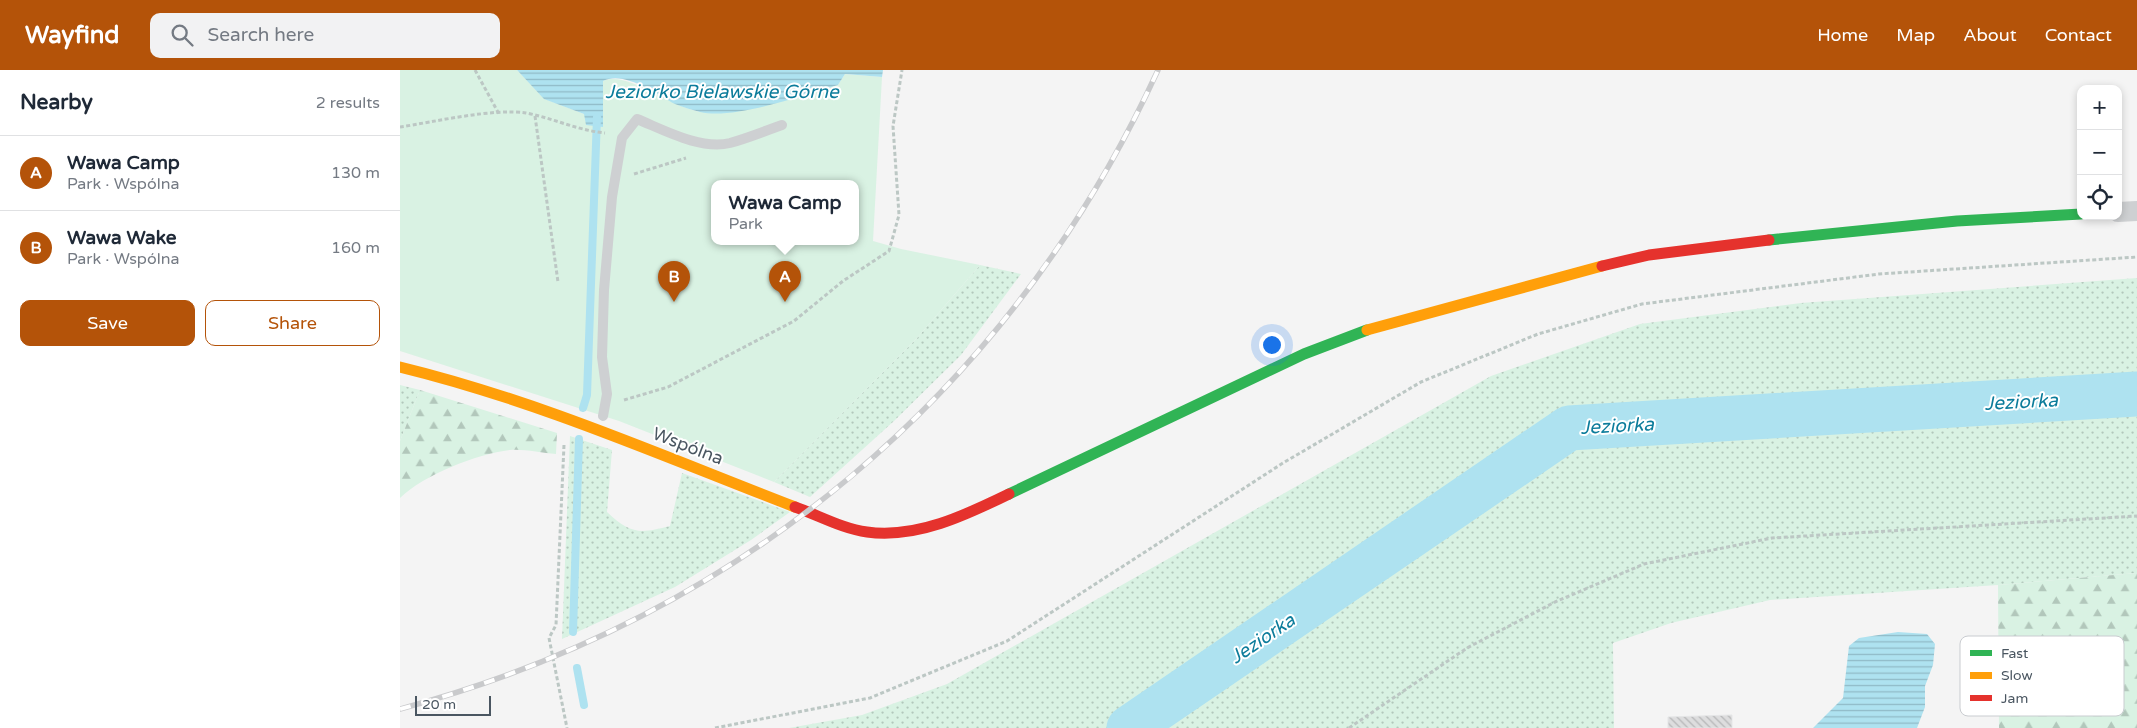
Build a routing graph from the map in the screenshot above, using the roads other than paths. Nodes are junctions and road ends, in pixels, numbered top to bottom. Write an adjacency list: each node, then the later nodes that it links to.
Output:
1 (782, 125): 6 (lane)
2 (2137, 211): 3 (street)
3 (2122, 212)
4 (2077, 214): 5 (street, Wspólna)
5 (400, 367)
6 (603, 416)

